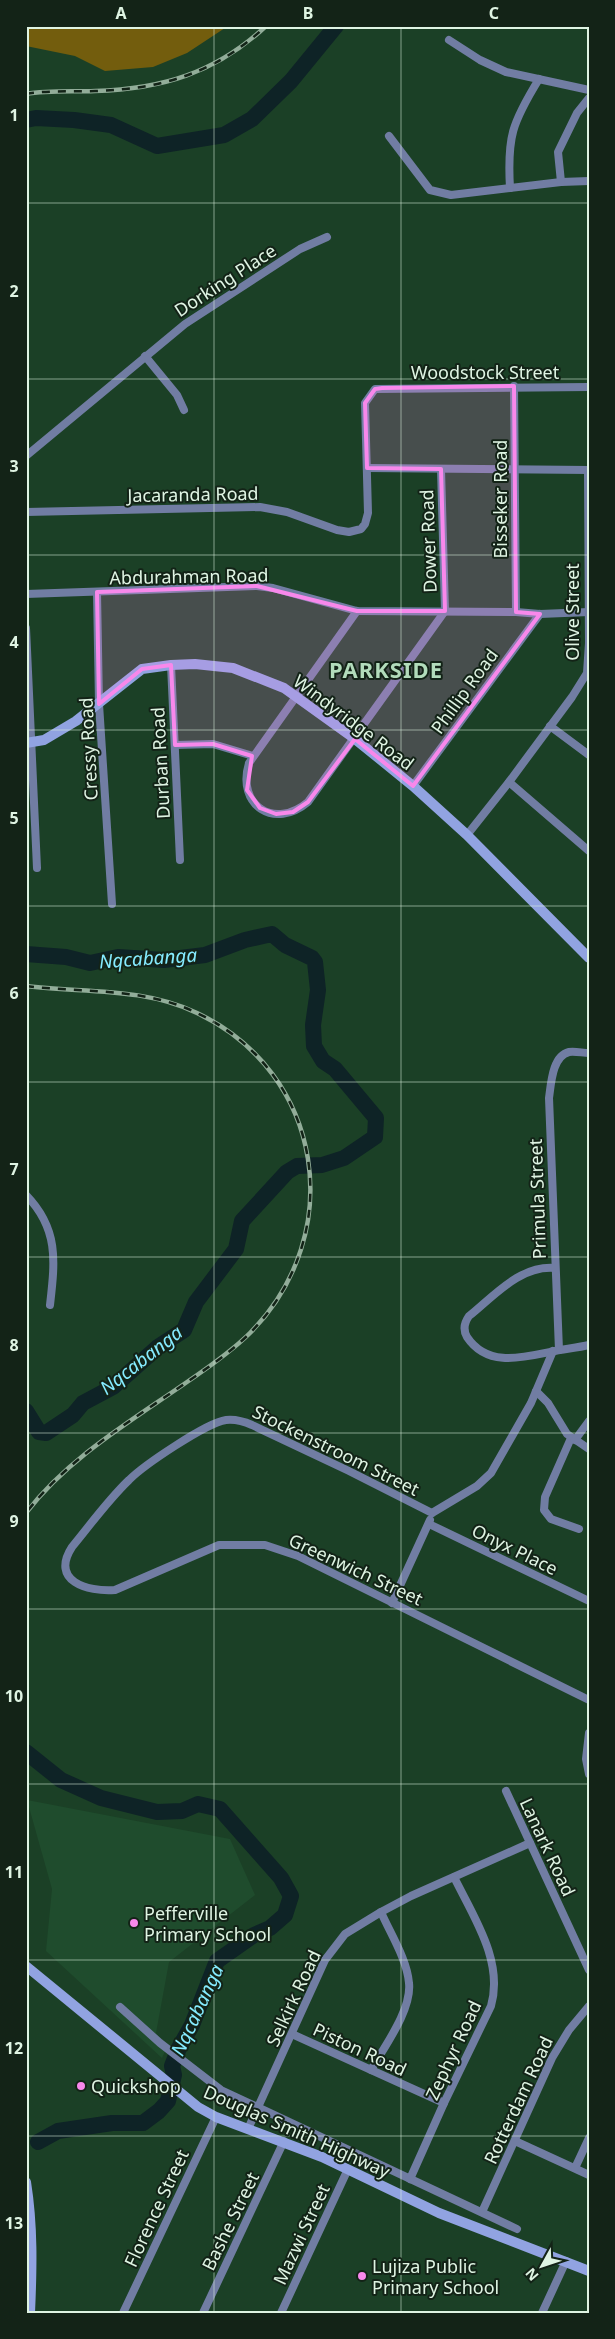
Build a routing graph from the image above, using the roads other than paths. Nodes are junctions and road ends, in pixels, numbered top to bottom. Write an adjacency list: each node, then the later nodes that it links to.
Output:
1 (448, 40): 2 (street)
2 (539, 79): 3 (street); 8 (street)
3 (589, 90)
4 (589, 98): 7 (street)
5 (389, 136): 8 (street)
6 (589, 181): 7 (street)
7 (561, 182): 8 (street)
8 (510, 188)
9 (327, 237): 10 (street, Dorking Place)
10 (145, 356): 13 (street); 14 (street, Dorking Place)
11 (514, 386): 12 (street, Woodstock Street); 15 (street, Woodstock Street); 17 (street, Bisseker Road)
12 (589, 387)
13 (184, 410)
14 (26, 456)
15 (367, 468): 16 (street); 19 (street, Jacaranda Road)
16 (440, 469): 17 (street); 23 (street, Dower Road)
17 (515, 469): 18 (street); 24 (street, Bisseker Road)
18 (588, 470): 25 (street, Olive Street)
19 (26, 512)
20 (97, 592): 21 (street, Abdurahman Road); 22 (street, Abdurahman Road); 31 (street, Cressy Road)
21 (26, 594)
22 (357, 611): 23 (street, Abdurahman Road); 30 (street)
23 (445, 611): 24 (street, Abdurahman Road); 33 (street)
24 (516, 612): 26 (street, Abdurahman Road)
25 (588, 612): 26 (street, Abdurahman Road); 29 (street, Olive Street)
26 (540, 614): 39 (street, Phillip Road)
27 (26, 628): 34 (street)
28 (171, 665): 30 (street, Windyridge Road); 31 (street, Windyridge Road); 35 (street, Durban Road)
29 (588, 674): 32 (street, Olive Street)
30 (296, 696): 33 (street, Windyridge Road); 37 (street)
31 (99, 704): 34 (street, Windyridge Road); 44 (street, Cressy Road)
32 (550, 726): 36 (street); 38 (street, Olive Street)
33 (355, 739): 37 (street); 39 (street, Windyridge Road)
34 (28, 743): 43 (street)
35 (175, 745): 37 (street); 42 (street, Durban Road)
36 (589, 755)
37 (253, 756)
38 (510, 782): 40 (street, Olive Street); 41 (street)
39 (413, 786): 40 (street, Windyridge Road)
40 (467, 835): 45 (street, Windyridge Road)
41 (589, 851)
42 (180, 860)
43 (37, 868)
44 (112, 904)
45 (589, 958)
46 (589, 1053): 48 (street, Primula Street)
47 (26, 1195): 49 (street)
48 (554, 1268): 51 (street, Primula Street); 51 (street)
49 (50, 1305)
50 (589, 1346): 51 (street)
51 (556, 1351): 52 (street)
52 (536, 1391): 54 (street); 56 (street)
53 (589, 1421): 54 (street)
54 (573, 1439): 55 (street); 58 (street)
55 (589, 1449)
56 (432, 1513): 57 (street); 59 (street, Stockenstroom Street)
57 (429, 1524): 60 (street, Onyx Place); 61 (street)
58 (579, 1529)
59 (100, 1591): 61 (street, Greenwich Street)
60 (589, 1602)
61 (392, 1603): 62 (street, Greenwich Street)
62 (589, 1700)
63 (589, 1733): 64 (street)
64 (589, 1774)
65 (506, 1791): 66 (street, Lanark Road)
66 (530, 1843): 67 (street, Selkirk Road); 70 (street, Lanark Road)
67 (454, 1876): 68 (street, Selkirk Road); 75 (street, Zephyr Road)
68 (380, 1912): 73 (street, Selkirk Road); 74 (street)
69 (26, 1966): 77 (street, Douglas Smith Highway)
70 (589, 1970)
71 (589, 2006): 81 (street, Rotterdam Road)
72 (120, 2007): 76 (street)
73 (292, 2034): 74 (street, Piston Road); 76 (street, Selkirk Road)
74 (371, 2070): 75 (street, Piston Road)
75 (444, 2103): 85 (street, Zephyr Road)
76 (258, 2108): 78 (street, Selkirk Road); 85 (street)
77 (216, 2117): 78 (street, Douglas Smith Highway); 92 (street, Florence Street)
78 (248, 2129): 80 (street, Douglas Smith Highway)
79 (589, 2138): 82 (street)
80 (284, 2141): 83 (street, Douglas Smith Highway); 93 (street, Bashe Street)
81 (515, 2141): 82 (street); 87 (street, Rotterdam Road)
82 (575, 2168): 84 (street)
83 (348, 2169): 89 (street, Douglas Smith Highway); 94 (street, Mazwi Street)
84 (589, 2175)
85 (410, 2178): 87 (street)
86 (26, 2182): 91 (street)
87 (482, 2212): 88 (street)
88 (517, 2229)
89 (566, 2261): 90 (street, Douglas Smith Highway); 95 (street)
90 (589, 2271)
91 (30, 2313)
92 (123, 2313)
93 (203, 2313)
94 (281, 2313)
95 (542, 2313)

